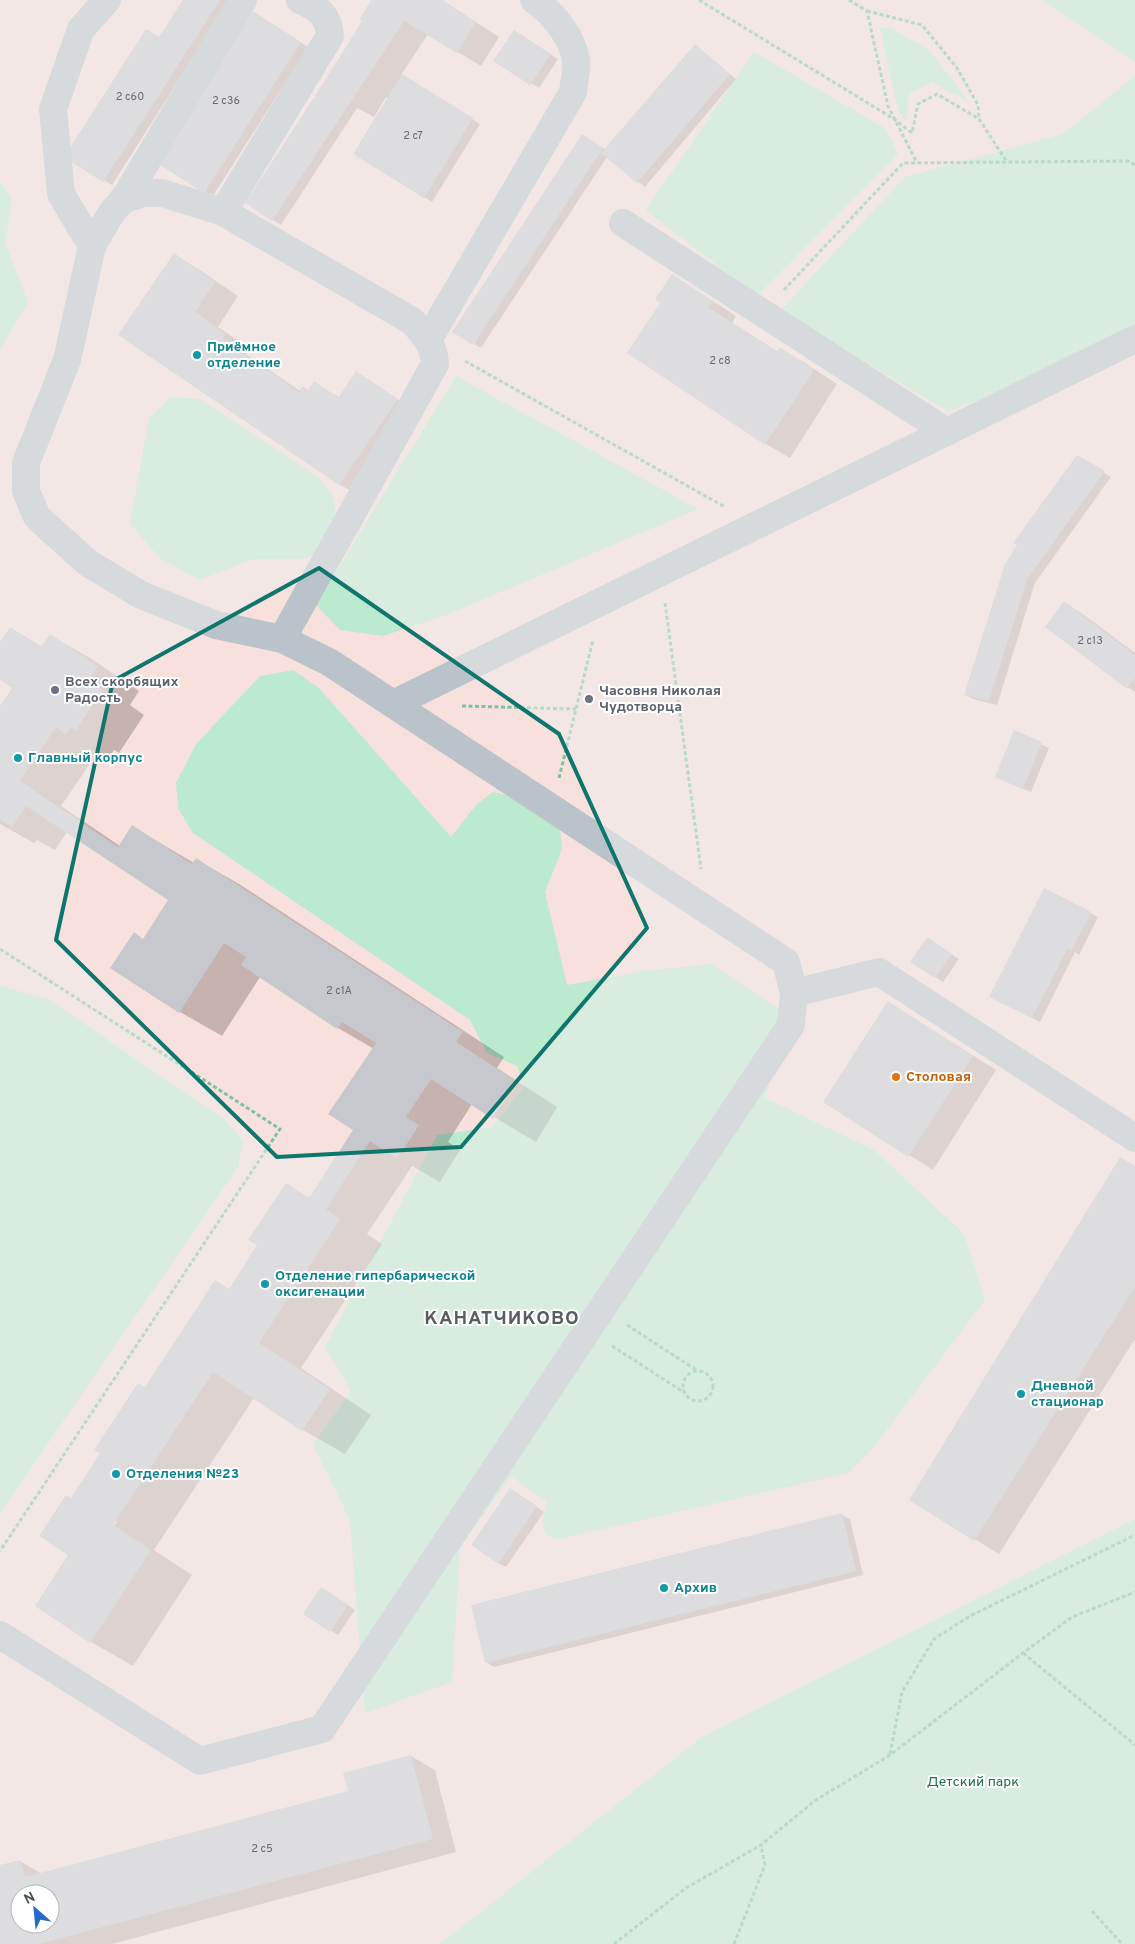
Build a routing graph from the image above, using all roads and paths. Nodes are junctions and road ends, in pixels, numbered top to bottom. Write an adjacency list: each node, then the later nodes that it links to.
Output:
1 (107, 0): 16 (lane)
2 (243, 0): 13 (lane)
3 (300, 0): 14 (lane)
4 (534, 0): 19 (lane)
5 (699, 0): 8 (path)
6 (849, 0): 7 (path)
7 (866, 11): 8 (path); 9 (path)
8 (894, 119): 9 (path); 11 (path)
9 (979, 119): 10 (path)
10 (1007, 162): 11 (path); 12 (path)
11 (917, 163): 17 (path)
12 (1135, 165)
13 (124, 200): 14 (lane); 16 (lane)
14 (222, 212): 19 (lane)
15 (623, 223): 17 (lane)
16 (92, 246): 24 (lane)
17 (762, 313): 20 (lane)
18 (1135, 339): 20 (lane)
19 (428, 340): 21 (path); 24 (lane)
20 (947, 432): 21 (lane)
21 (756, 524): 22 (lane)
22 (661, 572): 23 (lane); 29 (path)
23 (603, 601): 25 (lane); 27 (path)
24 (282, 639): 25 (lane)
25 (393, 704): 28 (lane)
26 (460, 706): 27 (path)
27 (576, 710): 28 (path)
28 (552, 807): 29 (lane)
29 (706, 908): 31 (lane)
30 (0, 949): 37 (path)
31 (794, 993): 32 (lane); 33 (lane)
32 (1135, 1138)
33 (595, 1320): 34 (path); 35 (path); 39 (lane)
34 (698, 1370): 35 (path); 35 (path)
35 (685, 1393)
36 (1135, 1535): 42 (path)
37 (0, 1551)
38 (1135, 1592): 40 (path)
39 (0, 1635)
40 (1023, 1653): 41 (path); 42 (path)
41 (1135, 1745)
42 (890, 1755): 43 (path)
43 (761, 1845): 45 (path); 46 (path)
44 (1092, 1912): 47 (path)
45 (614, 1944)
46 (734, 1944)
47 (1122, 1944)

